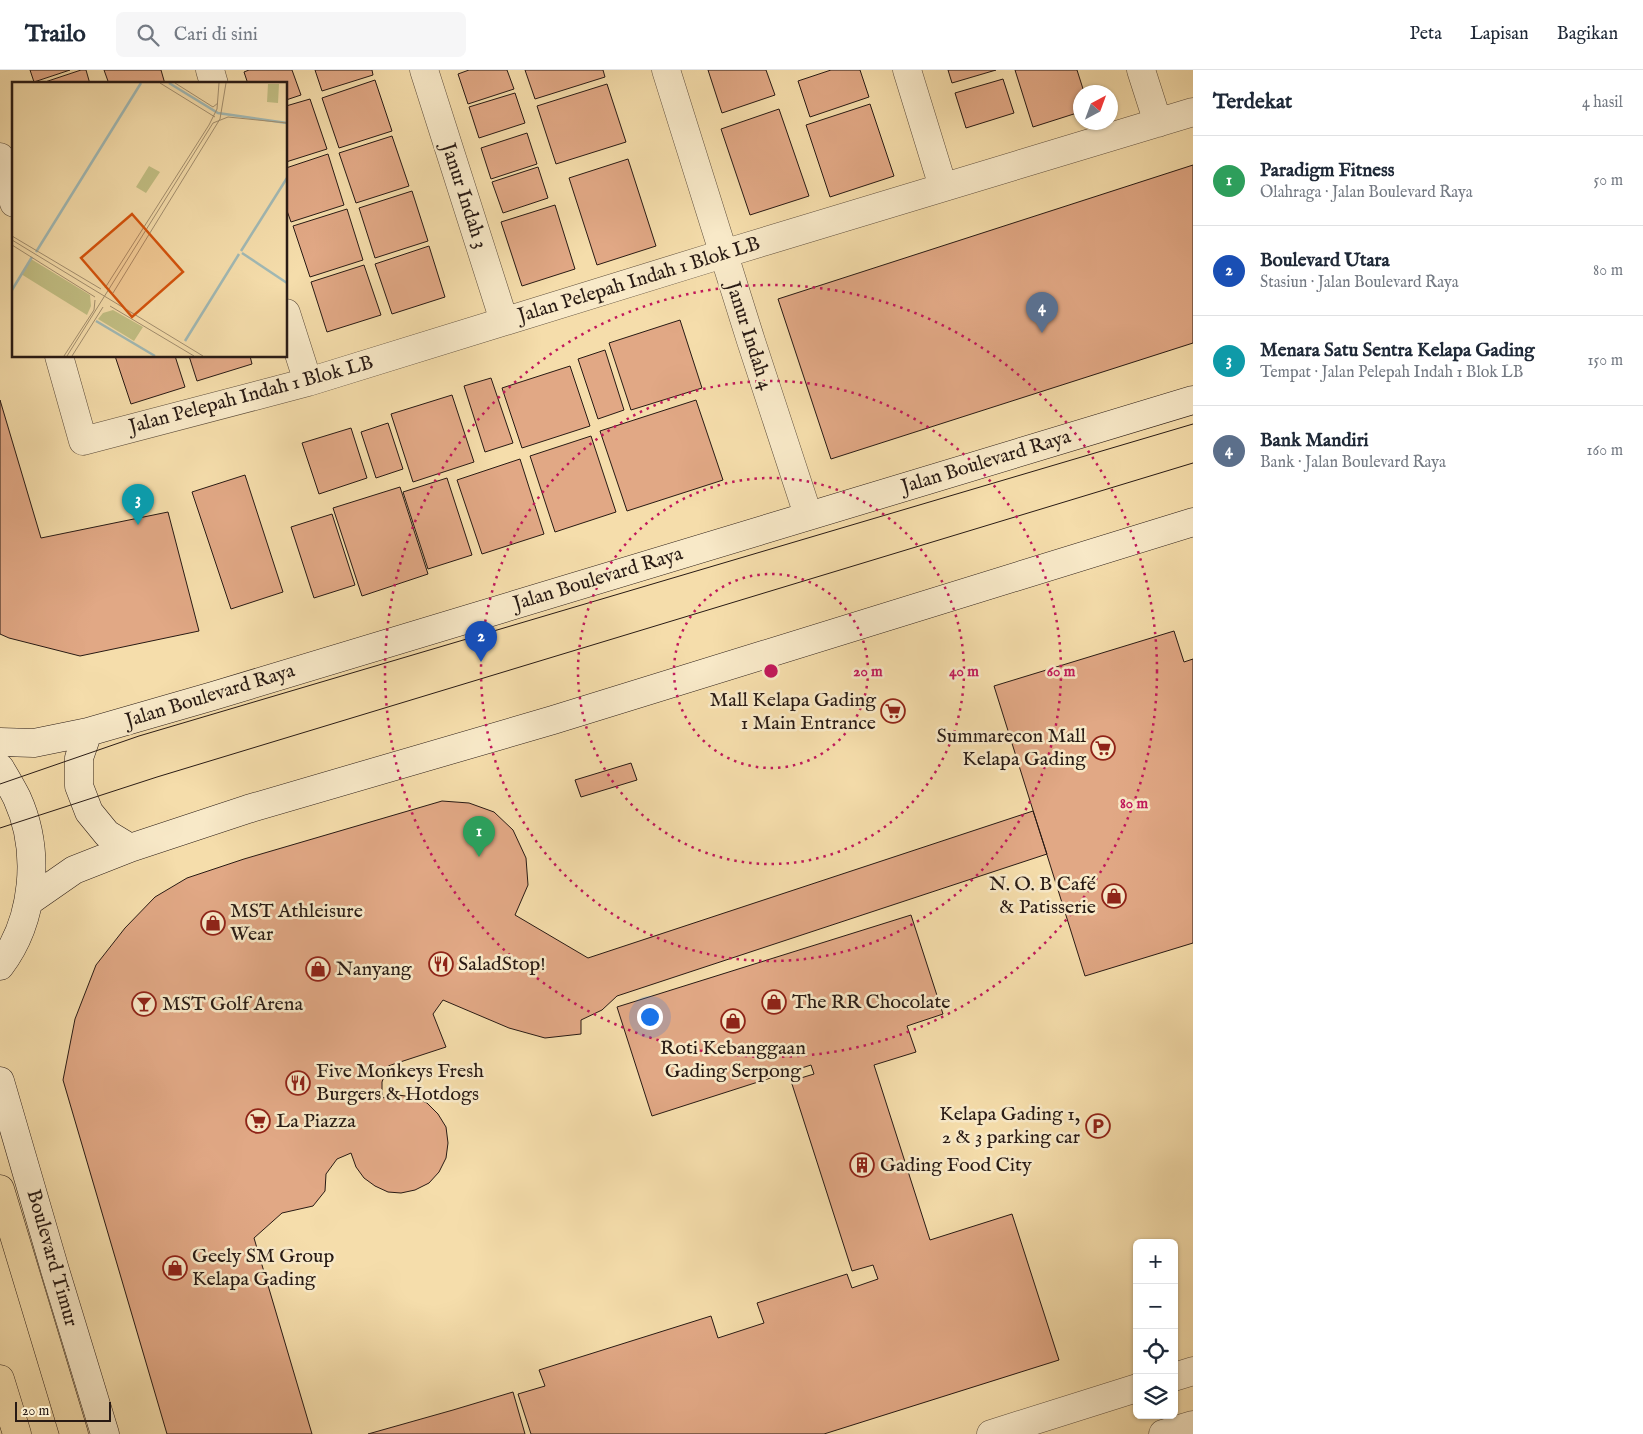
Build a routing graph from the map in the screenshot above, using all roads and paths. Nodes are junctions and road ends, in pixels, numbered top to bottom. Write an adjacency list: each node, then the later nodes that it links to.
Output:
1 (424, 70): 12 (main road, Janur Indah 3)
2 (666, 70): 10 (main road, Janur Indah 4)
3 (907, 70): 8 (main road)
4 (1141, 70): 6 (main road)
5 (1193, 112): 6 (main road, Jalan Pelepah Indah 1 Blok LB)
6 (1158, 123): 8 (main road, Jalan Pelepah Indah 1 Blok LB)
7 (0, 157): 9 (main road)
8 (943, 187): 10 (main road, Jalan Pelepah Indah 1 Blok LB)
9 (12, 197)
10 (723, 254): 12 (main road, Jalan Pelepah Indah 1 Blok LB); 16 (main road, Janur Indah 4)
11 (288, 319): 14 (main road)
12 (504, 322): 14 (main road, Jalan Pelepah Indah 1 Blok LB)
13 (60, 358): 14 (main road, Jalan Pelepah Indah 1 Blok LB)
14 (308, 382)
15 (1193, 400): 16 (main road, Jalan Boulevard Raya)
16 (808, 516): 18 (main road, Jalan Boulevard Raya)
17 (1193, 522): 21 (main road)
18 (88, 732): 19 (main road, Jalan Boulevard Raya); 21 (main road)
19 (0, 742)
20 (0, 768): 22 (main road)
21 (130, 848): 22 (main road)
22 (28, 902): 23 (main road)
23 (0, 966)
24 (0, 1081): 34 (main road, Boulevard Timur)
25 (0, 1189): 33 (highway)
26 (1193, 1371): 27 (main road)
27 (1178, 1376)
28 (0, 1379): 32 (highway)
29 (1133, 1390): 31 (main road)
30 (1193, 1425): 36 (main road)
31 (1042, 1426): 35 (main road)
32 (17, 1434)
33 (74, 1434)
34 (106, 1434)
35 (993, 1434)
36 (1163, 1434)

